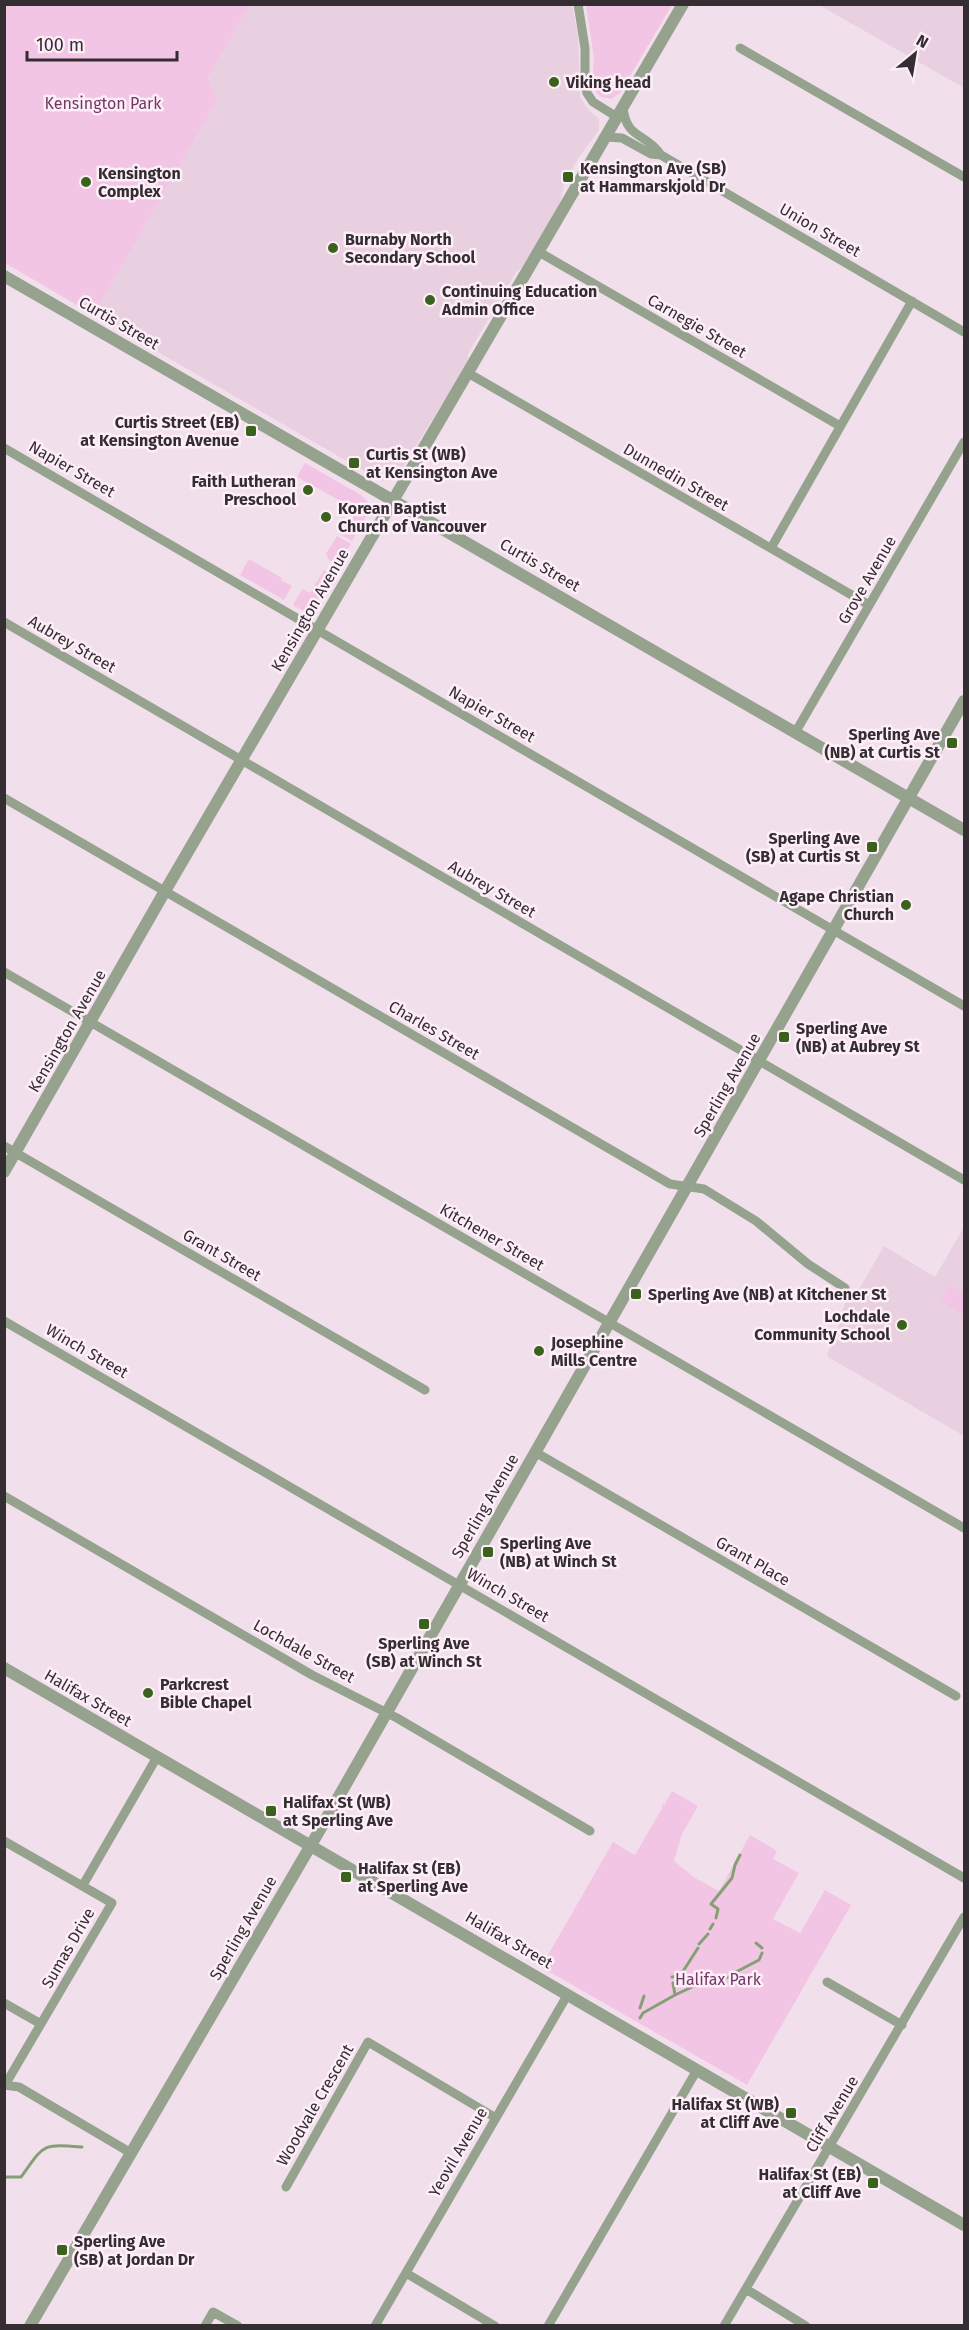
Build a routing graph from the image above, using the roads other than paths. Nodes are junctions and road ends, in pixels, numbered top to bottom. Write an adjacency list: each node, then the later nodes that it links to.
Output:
1 (578, 4): 4 (street)
2 (683, 4): 4 (street, Kensington Avenue)
3 (740, 48): 7 (street)
4 (620, 112): 5 (street, Kensington Avenue); 6 (street, Union Street)
5 (605, 137): 6 (street, Union Street); 8 (street, Kensington Avenue)
6 (661, 155): 10 (street, Union Street)
7 (964, 177)
8 (539, 252): 12 (street, Kensington Avenue); 13 (street, Carnegie Street)
9 (4, 276): 16 (street, Curtis Street)
10 (912, 301): 11 (street, Union Street); 13 (street)
11 (964, 332)
12 (468, 373): 16 (street, Kensington Avenue); 17 (street, Dunnedin Street)
13 (840, 426): 17 (street)
14 (964, 442): 18 (street, Grove Avenue)
15 (4, 448): 20 (street, Napier Street)
16 (393, 500): 20 (street, Kensington Avenue); 22 (street, Curtis Street)
17 (771, 548): 18 (street, Dunnedin Street)
18 (869, 606): 22 (street, Grove Avenue)
19 (4, 622): 23 (street, Aubrey Street)
20 (318, 629): 23 (street, Kensington Avenue); 28 (street, Napier Street)
21 (964, 701): 25 (street, Sperling Avenue)
22 (795, 733): 25 (street, Curtis Street)
23 (242, 761): 27 (street, Kensington Avenue); 32 (street, Aubrey Street)
24 (4, 798): 27 (street, Charles Street)
25 (909, 799): 26 (street, Curtis Street); 28 (street, Sperling Avenue)
26 (964, 830)
27 (165, 891): 31 (street, Kensington Avenue); 36 (street, Charles Street)
28 (834, 930): 30 (street, Napier Street); 32 (street, Sperling Avenue)
29 (4, 972): 31 (street, Kitchener Street)
30 (964, 1006)
31 (91, 1022): 33 (street, Kensington Avenue); 39 (street, Kitchener Street)
32 (759, 1062): 35 (street, Aubrey Street); 36 (street, Sperling Avenue)
33 (10, 1149): 34 (street, Kensington Avenue); 40 (street, Grant Street)
34 (4, 1172)
35 (964, 1180)
36 (687, 1186): 37 (street, Charles Street); 39 (street, Sperling Avenue)
37 (846, 1288)
38 (4, 1321): 44 (street, Winch Street)
39 (609, 1322): 41 (street, Sperling Avenue); 43 (street, Kitchener Street)
40 (425, 1390)
41 (535, 1452): 44 (street, Sperling Avenue); 46 (street, Grant Place)
42 (4, 1496): 47 (street, Lochdale Street)
43 (964, 1527)
44 (459, 1584): 47 (street, Sperling Avenue); 52 (street, Winch Street)
45 (4, 1668): 48 (street, Halifax Street)
46 (956, 1696)
47 (386, 1712): 49 (street, Lochdale Street); 51 (street, Sperling Avenue)
48 (157, 1757): 51 (street, Halifax Street); 53 (street)
49 (590, 1831)
50 (4, 1841): 53 (street, Sumas Drive)
51 (310, 1845): 56 (street, Halifax Street); 64 (street, Sperling Avenue)
52 (964, 1878)
53 (83, 1885): 58 (street, Sumas Drive)
54 (964, 1917): 59 (street, Cliff Avenue)
55 (827, 1982): 59 (street)
56 (568, 1994): 60 (street, Halifax Street); 62 (street, Yeovil Avenue)
57 (4, 2003): 58 (street)
58 (41, 2024): 61 (street, Sumas Drive)
59 (902, 2025): 63 (street, Cliff Avenue)
60 (697, 2070): 63 (street, Halifax Street); 74 (street)
61 (5, 2085): 64 (street)
62 (495, 2118): 65 (street, Woodvale Crescent); 67 (street, Yeovil Avenue)
63 (830, 2146): 66 (street, Halifax Street); 68 (street, Cliff Avenue)
64 (131, 2152): 69 (street, Sperling Avenue)
65 (286, 2187)
66 (964, 2222)
67 (406, 2273): 72 (street, Yeovil Avenue); 73 (street)
68 (746, 2289): 75 (street, Cliff Avenue); 76 (street)
69 (30, 2325)
70 (205, 2325): 71 (street)
71 (237, 2325)
72 (375, 2325)
73 (495, 2325)
74 (548, 2325)
75 (724, 2325)
76 (806, 2325)

